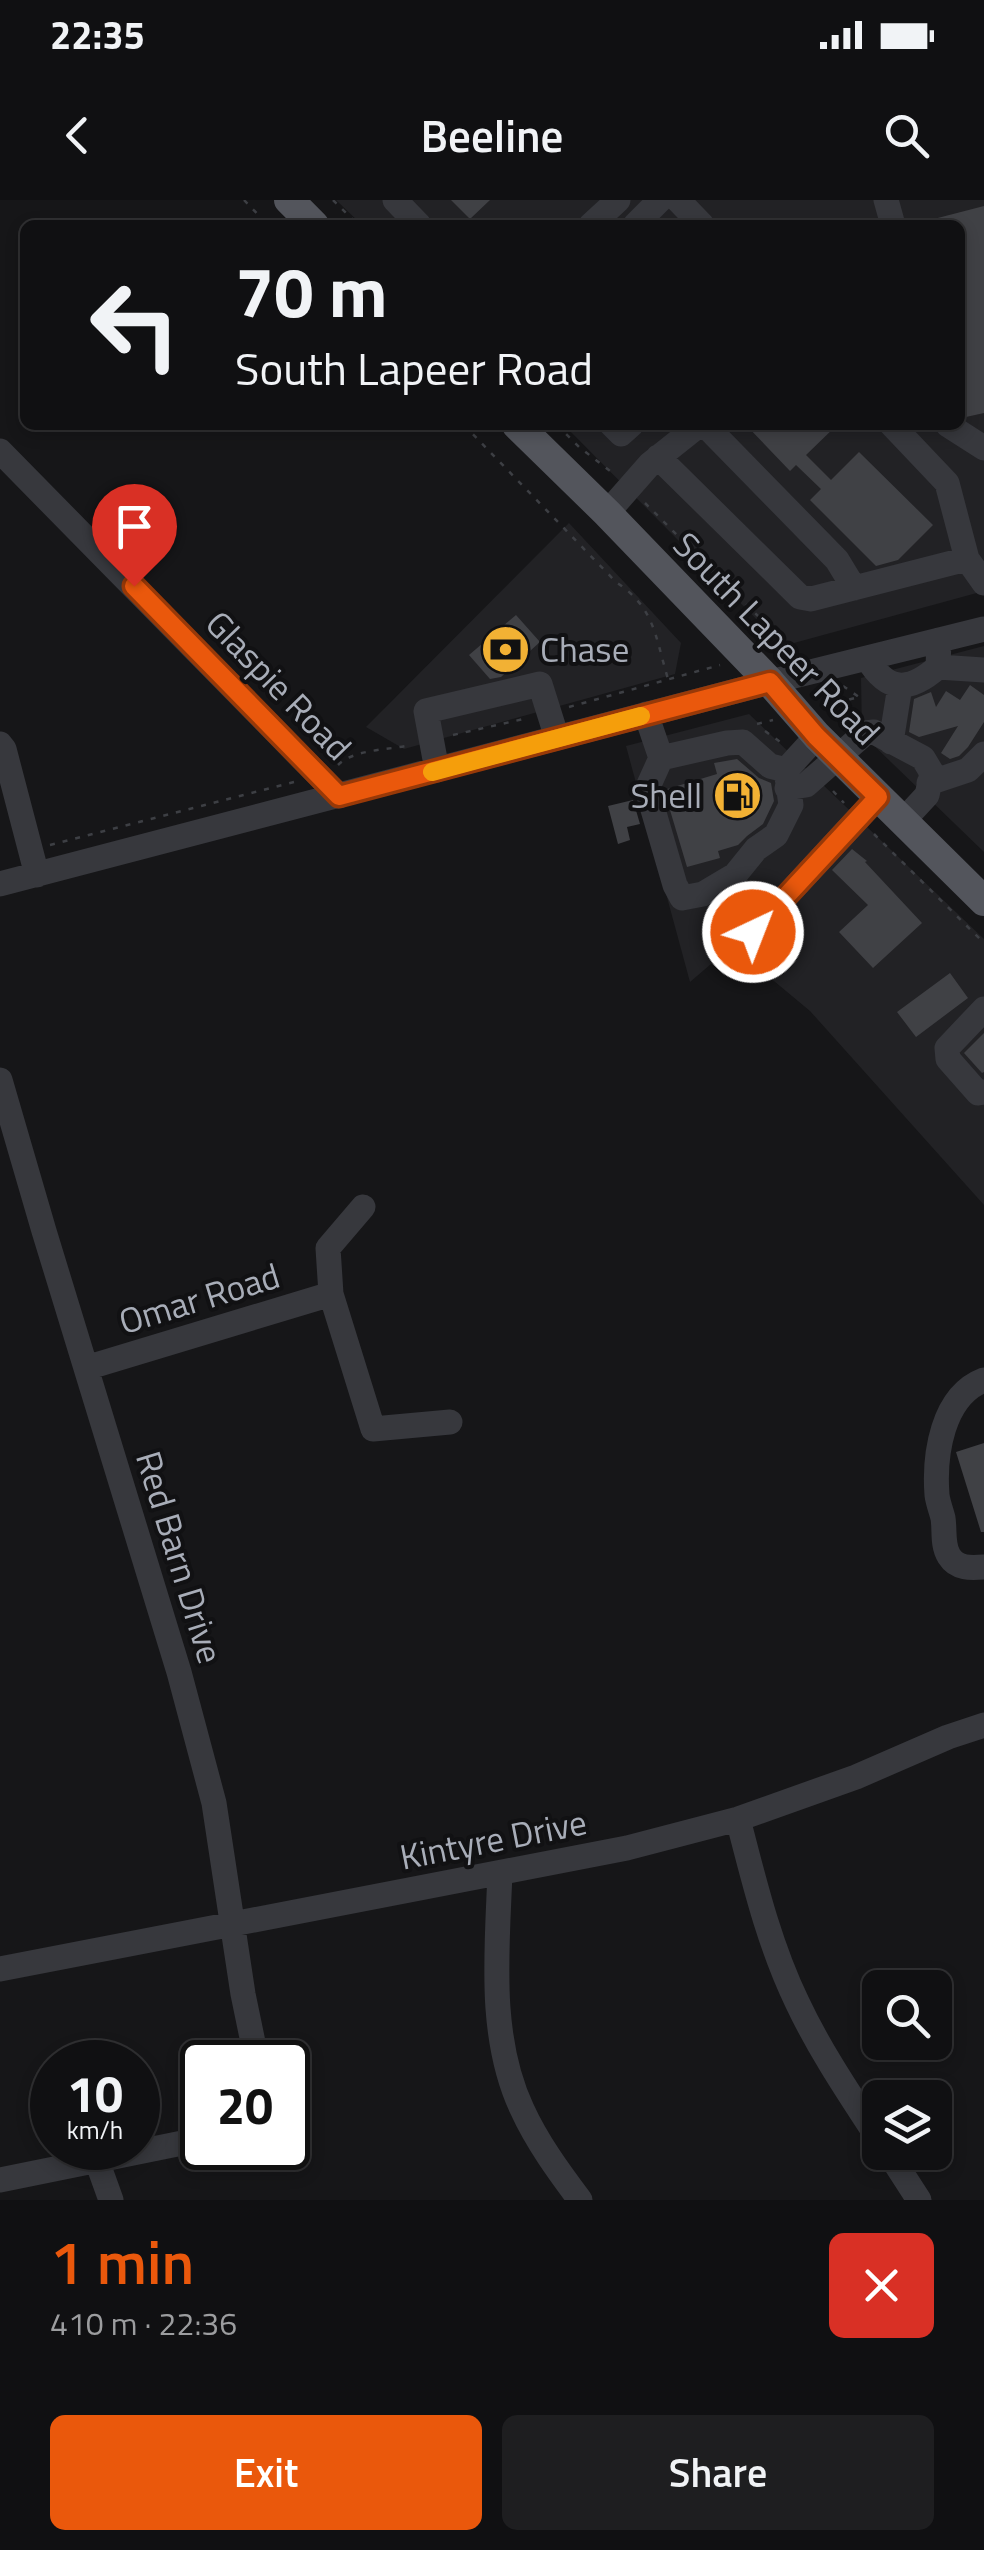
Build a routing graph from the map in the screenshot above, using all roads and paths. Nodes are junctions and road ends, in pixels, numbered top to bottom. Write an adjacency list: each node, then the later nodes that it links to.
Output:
1 (244, 200): 7 (path)
2 (333, 200): 8 (path)
3 (395, 200): 9 (street)
4 (618, 200): 10 (street)
5 (660, 200): 11 (street)
6 (678, 200): 12 (street)
7 (263, 220)
8 (353, 220)
9 (414, 220)
10 (596, 220)
11 (639, 220)
12 (697, 220)
13 (469, 430): 37 (path)
14 (522, 430): 24 (main road, South Lapeer Road)
15 (562, 430): 23 (path)
16 (695, 430): 22 (street)
17 (707, 430): 27 (street)
18 (897, 430): 25 (street)
19 (956, 430): 20 (street)
20 (984, 448)
21 (0, 451): 51 (street, Glaspie Road)
22 (658, 457): 23 (street); 27 (street)
23 (629, 487): 24 (street); 30 (path)
24 (607, 513): 33 (main road, South Lapeer Road)
25 (967, 559): 26 (street); 27 (street)
26 (984, 583)
27 (854, 588)
28 (984, 628): 29 (street)
29 (939, 640): 32 (street); 34 (street)
30 (789, 647): 31 (path); 33 (path)
31 (793, 652)
32 (867, 658): 33 (street); 39 (street)
33 (770, 666): 40 (street); 41 (main road, South Lapeer Road)
34 (938, 667): 35 (street); 39 (street)
35 (984, 670)
36 (685, 674): 37 (path)
37 (668, 679): 38 (path)
38 (660, 680)
39 (900, 686): 43 (street)
40 (646, 714): 42 (street); 46 (street)
41 (816, 736): 47 (main road, South Lapeer Road); 49 (street)
42 (557, 738): 48 (street); 48 (street)
43 (891, 742): 47 (street); 50 (street)
44 (0, 744): 54 (street)
45 (984, 754): 50 (street)
46 (660, 758): 49 (street); 49 (street)
47 (839, 758): 49 (street); 52 (main road, South Lapeer Road)
48 (437, 770): 51 (street)
49 (786, 779)
50 (930, 783): 53 (street)
51 (339, 796): 54 (street)
52 (878, 797): 53 (main road, South Lapeer Road); 57 (street)
53 (903, 821): 56 (main road, South Lapeer Road)
54 (37, 875): 55 (street)
55 (0, 884)
56 (984, 901)
57 (753, 932)
58 (984, 1009): 60 (street)
59 (0, 1080): 63 (street, Red Barn Drive)
60 (984, 1092)
61 (363, 1207): 62 (street)
62 (332, 1294): 63 (street, Omar Road); 65 (street)
63 (86, 1368): 70 (street, Red Barn Drive)
64 (984, 1380): 66 (street)
65 (450, 1422)
66 (984, 1567)
67 (984, 1725): 68 (street, Kintyre Drive)
68 (738, 1819): 69 (street, Kintyre Drive); 73 (street)
69 (500, 1873): 70 (street, Kintyre Drive); 79 (street)
70 (234, 1924): 71 (street, Kintyre Drive); 72 (street, Red Barn Drive)
71 (0, 1970)
72 (253, 2040)
73 (862, 2113)
74 (51, 2170): 77 (street)
75 (100, 2170): 78 (street)
76 (900, 2170): 80 (street)
77 (0, 2180)
78 (111, 2200)
79 (580, 2200)
80 (920, 2200)

